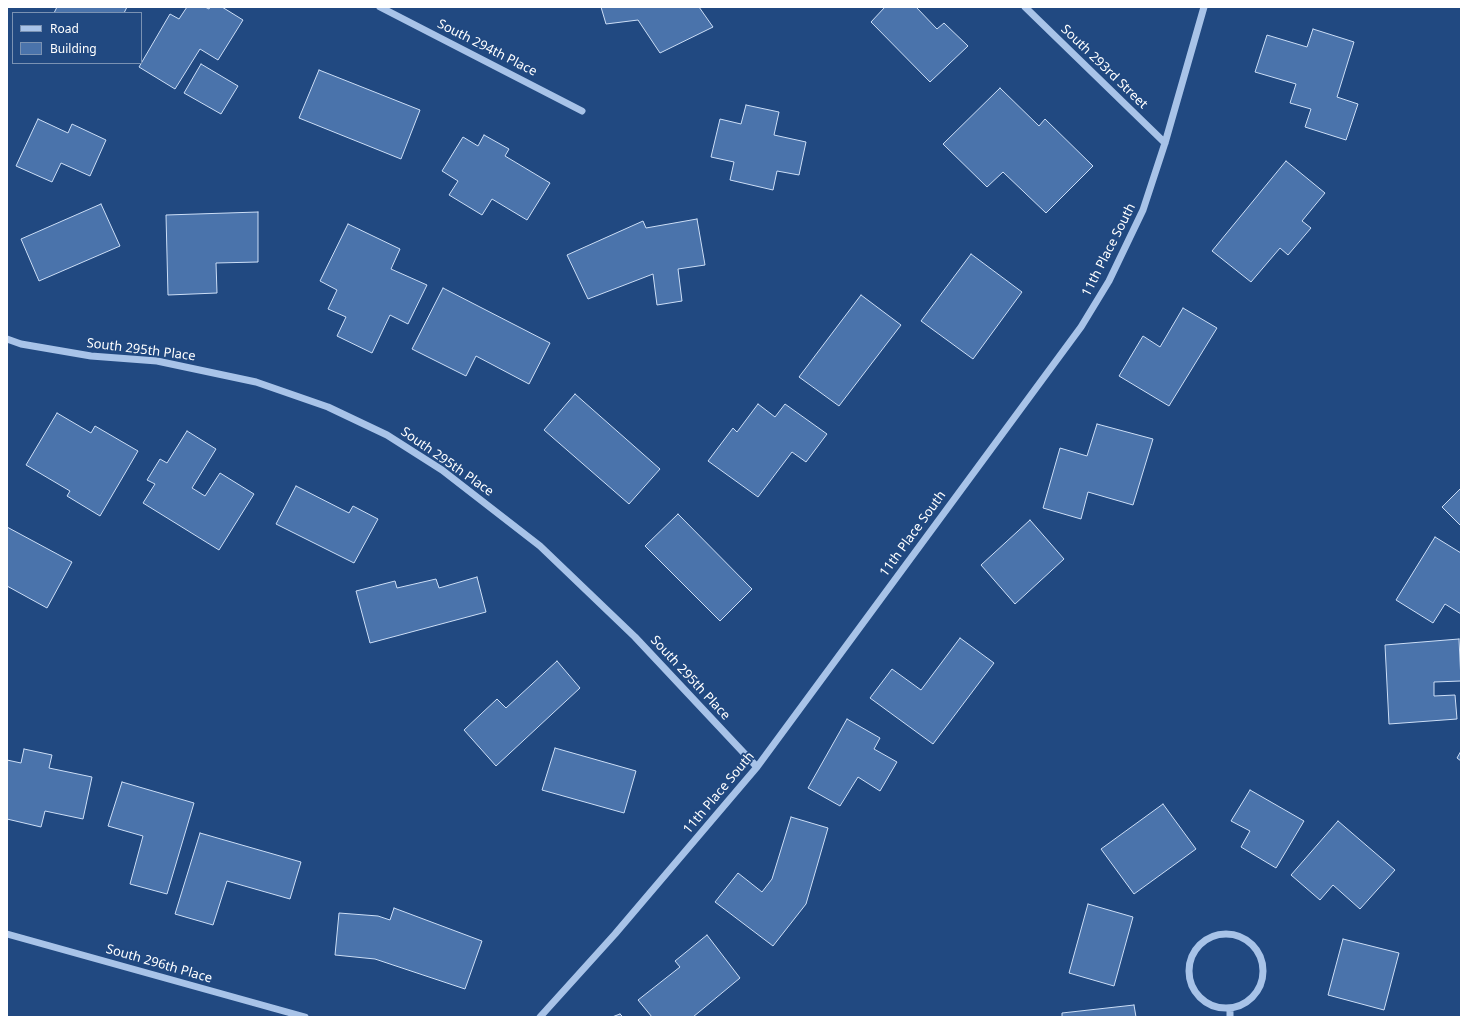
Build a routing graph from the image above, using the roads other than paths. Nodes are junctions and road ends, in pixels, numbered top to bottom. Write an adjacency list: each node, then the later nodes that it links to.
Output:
1 (380, 7): 4 (street, South 294th Place)
2 (1026, 7): 5 (street, South 293rd Street)
3 (1204, 7): 5 (street, 11th Place South)
4 (582, 111)
5 (1166, 143): 7 (street, 11th Place South)
6 (7, 339): 7 (street, South 295th Place)
7 (757, 768): 11 (street, 11th Place South)
8 (7, 934): 10 (street, South 296th Place)
9 (1230, 1008): 9 (street); 12 (street)
10 (305, 1017)
11 (540, 1017)
12 (1230, 1017)

